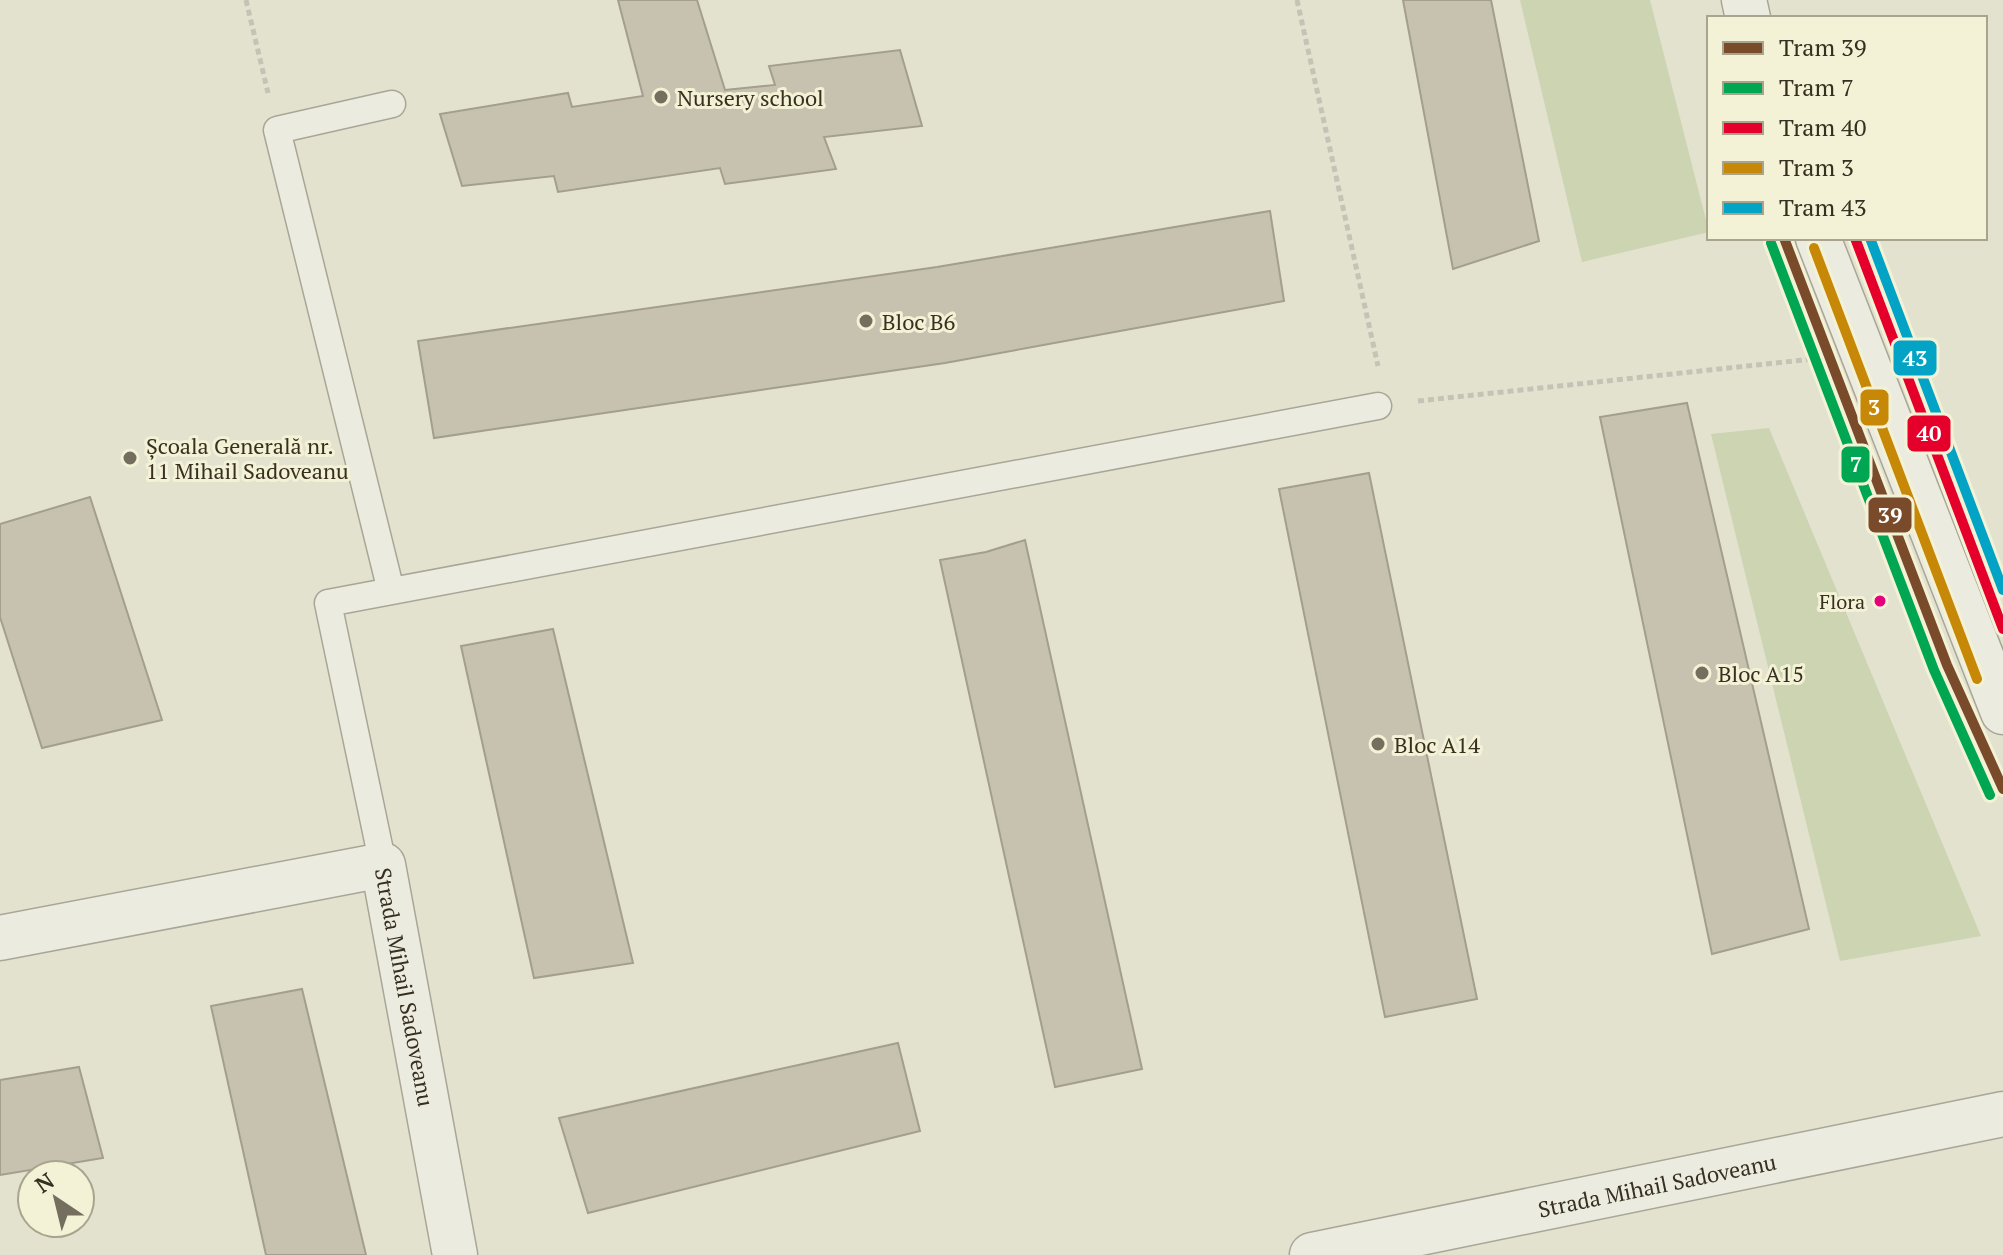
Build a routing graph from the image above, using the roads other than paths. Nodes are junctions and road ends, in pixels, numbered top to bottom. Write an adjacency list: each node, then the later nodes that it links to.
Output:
1 (392, 104): 4 (lane)
2 (1819, 240): 5 (street)
3 (1382, 405): 4 (lane)
4 (391, 591): 7 (lane)
5 (1995, 669): 6 (street)
6 (2003, 712)
7 (383, 865): 8 (street, Strada Mihail Sadoveanu); 10 (street, Strada Mihail Sadoveanu)
8 (0, 938)
9 (2003, 1114): 11 (street, Strada Mihail Sadoveanu)
10 (455, 1255)
11 (1312, 1255)

